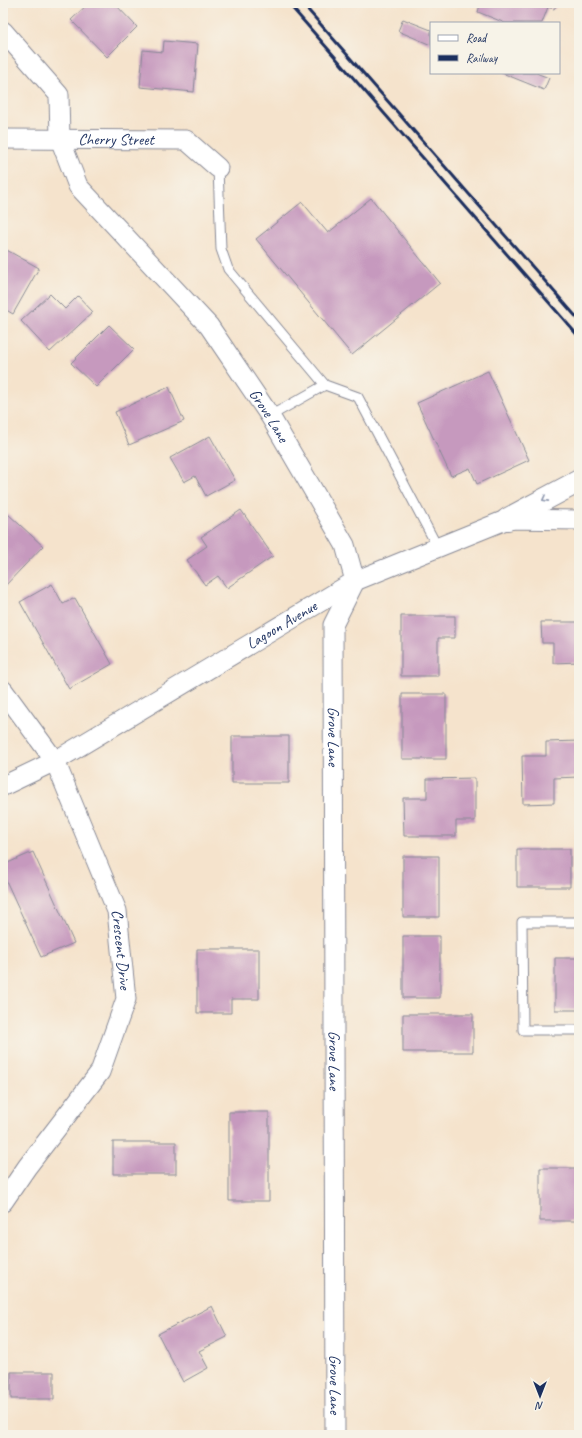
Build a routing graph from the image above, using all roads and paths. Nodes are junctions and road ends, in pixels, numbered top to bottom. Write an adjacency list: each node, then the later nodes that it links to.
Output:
1 (3, 31): 3 (street, Grove Lane)
2 (3, 139): 3 (street, Cherry Street)
3 (60, 139): 4 (street, Cherry Street); 6 (street, Grove Lane)
4 (218, 168): 5 (lane)
5 (325, 385): 6 (lane); 10 (lane)
6 (270, 416): 11 (street, Grove Lane)
7 (579, 481): 8 (main road, one-way to 8)
8 (508, 519): 9 (street, Lagoon Avenue); 10 (street, Lagoon Avenue)
9 (579, 520)
10 (438, 548): 11 (street, Lagoon Avenue)
11 (355, 581): 13 (street, Lagoon Avenue); 20 (street, Grove Lane)
12 (3, 690): 13 (street, Crescent Drive)
13 (55, 761): 14 (street, Lagoon Avenue); 17 (street, Crescent Drive)
14 (3, 786)
15 (579, 922): 16 (lane)
16 (579, 1030)
17 (27, 1167): 18 (street); 19 (street, Crescent Drive)
18 (3, 1179)
19 (3, 1202)
20 (335, 1435)

